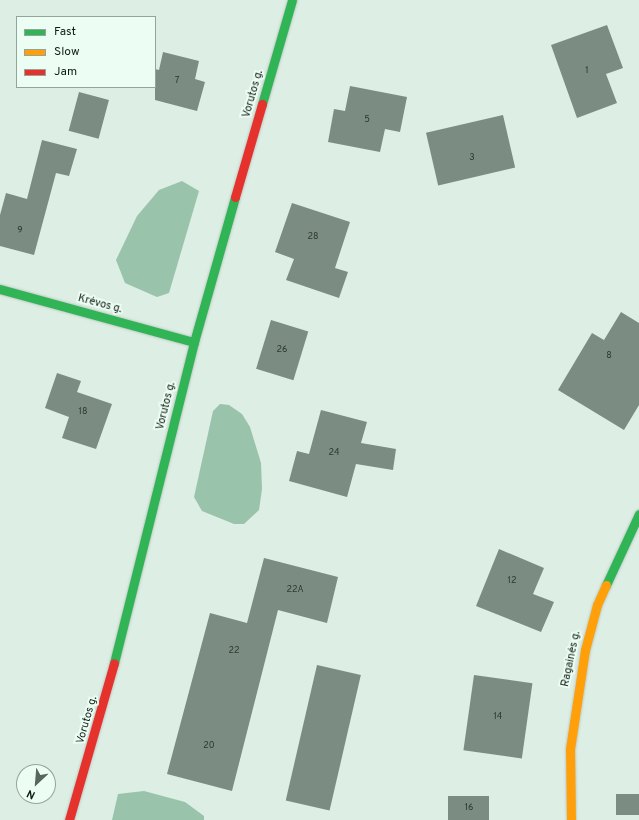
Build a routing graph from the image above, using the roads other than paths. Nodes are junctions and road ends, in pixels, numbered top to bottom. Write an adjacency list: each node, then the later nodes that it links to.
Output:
1 (292, 0): 3 (street, Vorutos g.)
2 (0, 289): 3 (street, Krėvos g.)
3 (194, 342): 5 (street, Vorutos g.)
4 (639, 514): 6 (street, Ragainės g.)
5 (69, 820)
6 (571, 820)

